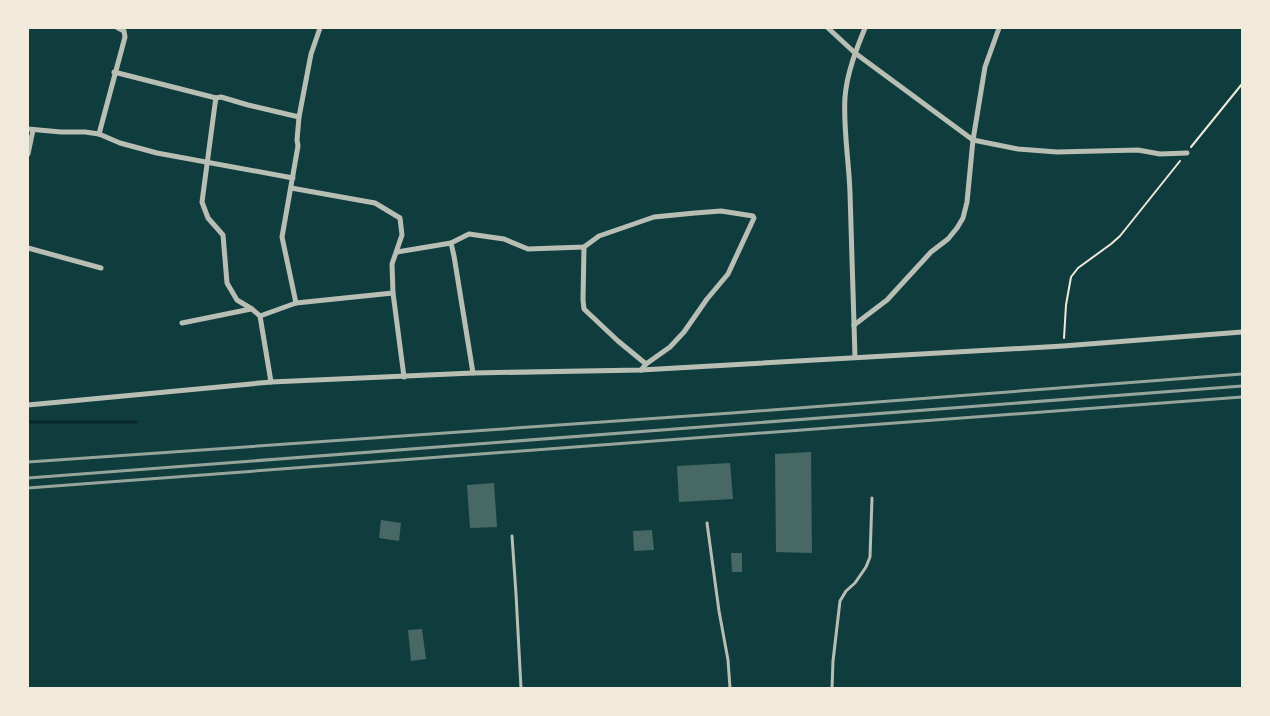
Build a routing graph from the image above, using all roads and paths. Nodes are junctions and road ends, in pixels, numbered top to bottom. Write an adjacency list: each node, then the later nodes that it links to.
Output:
1 (118, 28): 7 (street)
2 (320, 28): 10 (street)
3 (828, 28): 6 (street)
4 (865, 28): 6 (street)
5 (999, 28): 13 (street)
6 (855, 53): 13 (street); 29 (street)
7 (114, 72): 9 (street); 12 (street)
8 (1242, 84): 14 (path)
9 (216, 98): 10 (street); 16 (street)
10 (299, 117): 17 (street)
11 (30, 130): 12 (street); 15 (street)
12 (99, 134): 16 (street)
13 (973, 140): 14 (street); 29 (street)
14 (1187, 153): 31 (path)
15 (28, 154)
16 (207, 161): 17 (street); 26 (street)
17 (293, 178): 18 (street)
18 (291, 188): 22 (street); 25 (street)
19 (451, 243): 20 (street); 22 (street); 35 (street)
20 (584, 247): 33 (street); 33 (street)
21 (28, 248): 23 (street)
22 (397, 252): 24 (street)
23 (100, 268)
24 (393, 293): 25 (street); 36 (street)
25 (296, 303): 27 (street)
26 (252, 309): 27 (street); 28 (street)
27 (260, 316): 37 (street)
28 (182, 323)
29 (854, 324): 32 (street)
30 (1242, 332): 31 (street)
31 (1063, 346): 32 (street)
32 (854, 357): 34 (street)
33 (646, 364): 34 (street)
34 (641, 370): 35 (street)
35 (473, 373): 36 (street)
36 (404, 377): 37 (street)
37 (271, 382): 38 (street)
38 (28, 405)
39 (872, 498): 44 (lane)
40 (708, 523): 43 (lane)
41 (512, 536): 42 (lane)
42 (521, 688)
43 (730, 688)
44 (832, 688)

